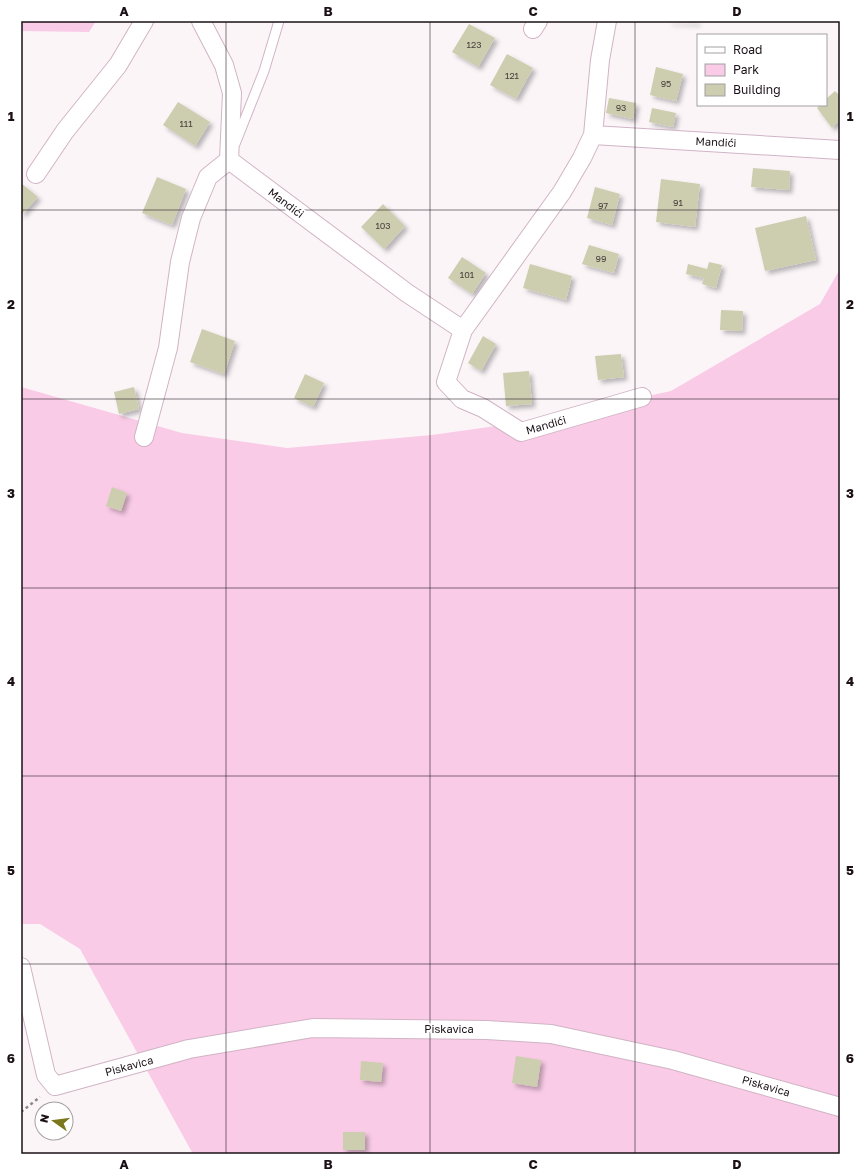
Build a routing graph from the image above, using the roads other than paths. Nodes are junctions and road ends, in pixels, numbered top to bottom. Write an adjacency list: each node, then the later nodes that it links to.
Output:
1 (144, 21): 8 (street)
2 (201, 21): 7 (street)
3 (280, 21): 7 (lane)
4 (607, 21): 5 (street, Mandići)
5 (593, 135): 6 (street, Mandići); 9 (street, Mandići)
6 (840, 150)
7 (229, 160): 9 (street, Mandići); 11 (street)
8 (36, 174)
9 (463, 330): 10 (street, Mandići)
10 (642, 397)
11 (144, 437)
12 (21, 967): 13 (street, Piskavica)
13 (840, 1107)

